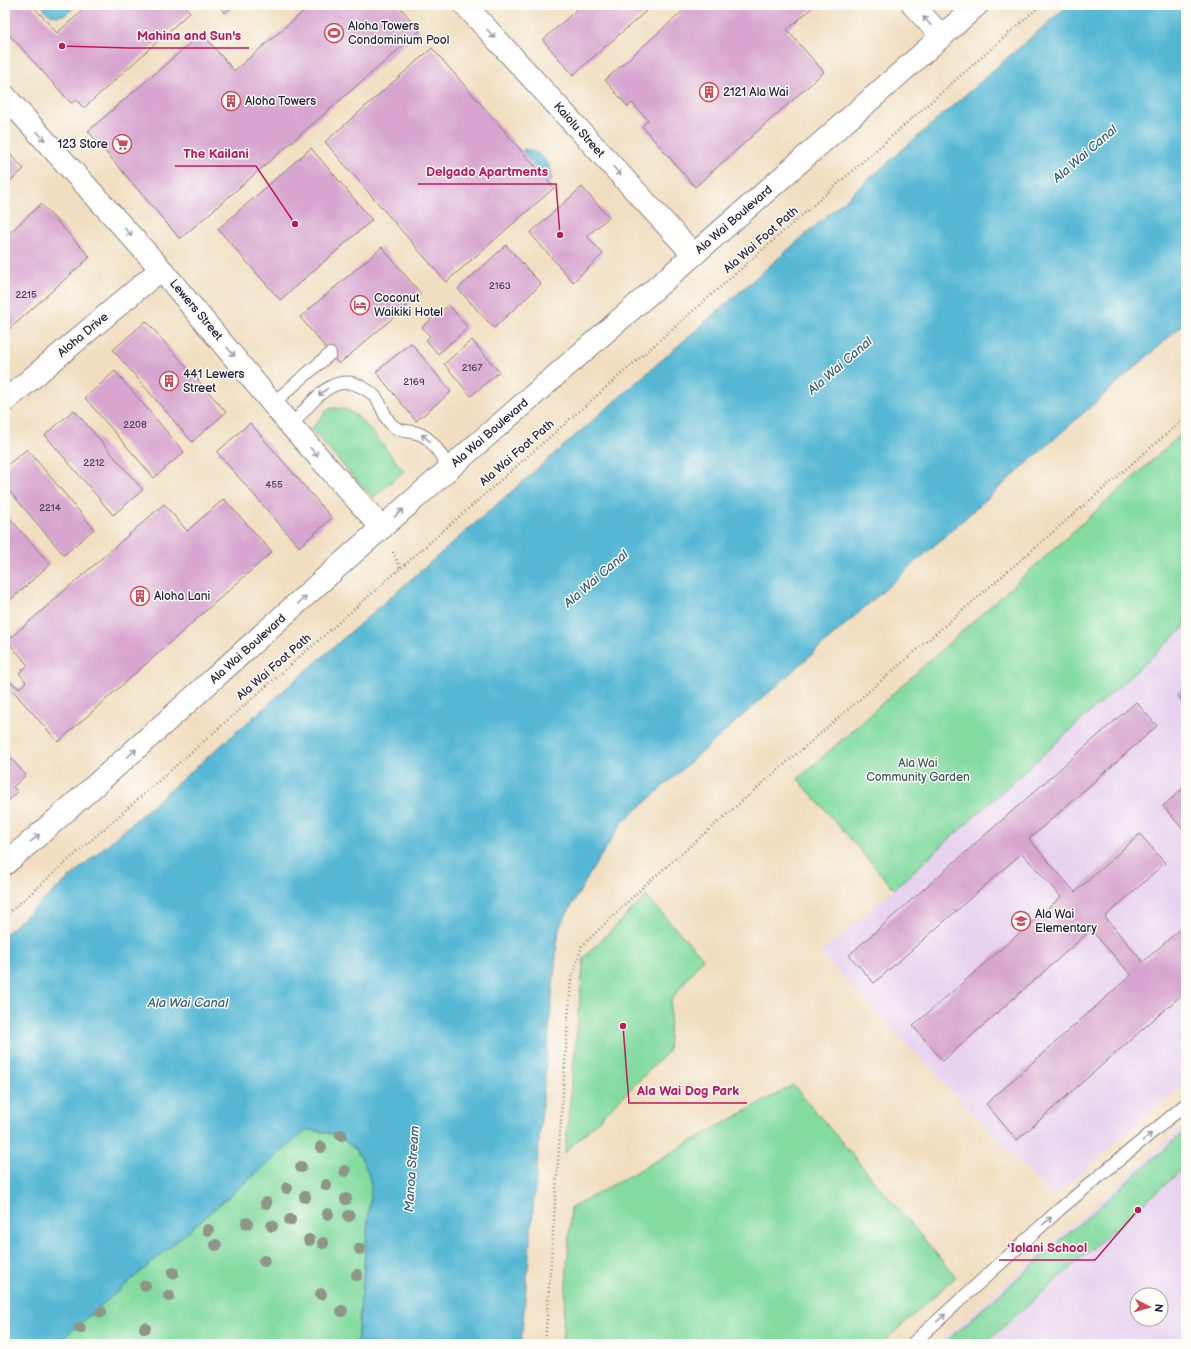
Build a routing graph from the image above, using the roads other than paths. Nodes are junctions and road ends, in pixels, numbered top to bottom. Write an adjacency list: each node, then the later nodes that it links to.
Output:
1 (465, 5): 6 (main road, Kaiolu Street, one-way to 6)
2 (913, 5): 4 (main road, one-way to 2)
3 (977, 5): 4 (main road, Ala Wai Boulevard)
4 (942, 37): 6 (main road, Ala Wai Boulevard)
5 (9, 109): 7 (main road, Lewers Street, one-way to 7)
6 (694, 255): 12 (main road, Ala Wai Boulevard)
7 (161, 269): 9 (main road, Aloha Drive); 10 (main road, Lewers Street, one-way to 10)
8 (330, 354): 10 (lane)
9 (5, 402)
10 (274, 403): 11 (main road, Lewers Street)
11 (291, 426): 12 (lane, one-way to 11); 13 (main road, Lewers Street, one-way to 13)
12 (450, 469): 13 (main road, Ala Wai Boulevard, one-way to 12)
13 (382, 528): 14 (main road, Ala Wai Boulevard, one-way to 13)
14 (5, 864)
15 (1186, 1104): 16 (lane, one-way to 15)
16 (912, 1344)

